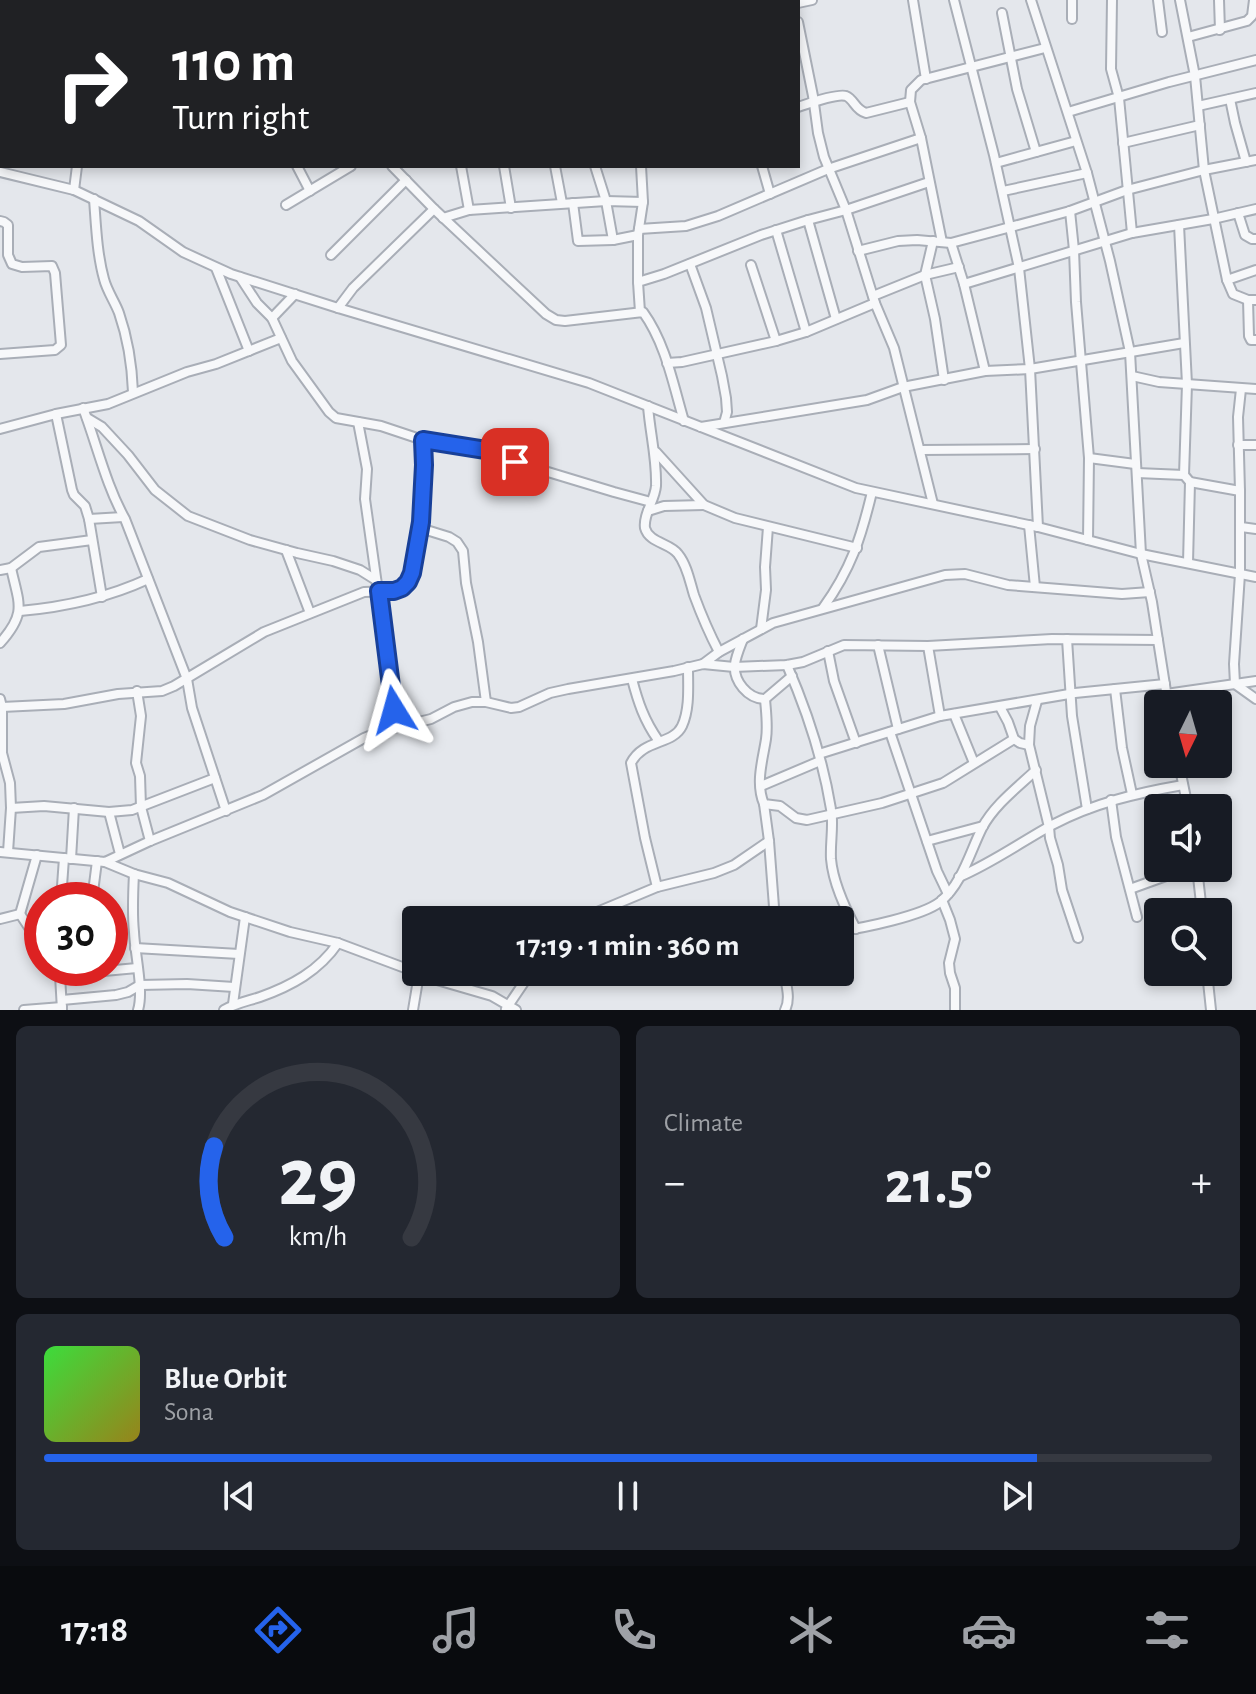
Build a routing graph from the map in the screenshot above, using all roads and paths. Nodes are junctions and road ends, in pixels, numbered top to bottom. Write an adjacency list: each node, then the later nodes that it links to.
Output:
1 (913, 0): 21 (street)
2 (954, 0): 19 (street)
3 (1031, 0): 16 (street)
4 (1072, 0): 11 (street)
5 (1112, 0): 23 (street)
6 (1158, 0): 14 (street)
7 (1180, 0): 15 (street)
8 (1219, 0): 12 (street)
9 (1254, 0): 12 (street)
10 (1002, 13): 17 (street)
11 (1072, 19)
12 (1220, 30): 15 (street)
13 (800, 32): 25 (street)
14 (1162, 32)
15 (1188, 37): 20 (street)
16 (1045, 48): 17 (street); 29 (street)
17 (1012, 58): 19 (street); 34 (street)
18 (1256, 60): 20 (street)
19 (971, 68): 21 (street); 36 (street)
20 (1195, 76): 23 (street); 28 (street)
21 (926, 79): 26 (street)
22 (1256, 93): 24 (street)
23 (1119, 98): 29 (street); 33 (street)
24 (1230, 99): 28 (street); 35 (street)
25 (814, 102): 26 (street); 27 (street); 47 (street)
26 (910, 102): 31 (street)
27 (800, 106)
28 (1198, 106): 30 (street)
29 (1068, 112): 32 (street)
30 (1200, 125): 33 (street); 48 (street)
31 (921, 138): 47 (street); 52 (street)
32 (1076, 141): 34 (street); 50 (street)
33 (1123, 143): 54 (street)
34 (1036, 152): 36 (street)
35 (1251, 161): 48 (street)
36 (996, 163): 56 (street)
37 (77, 168): 53 (street)
38 (298, 168): 55 (street)
39 (348, 168): 55 (street)
40 (394, 168): 51 (street)
41 (461, 168): 68 (street)
42 (504, 168): 65 (street)
43 (555, 168): 62 (street)
44 (596, 168): 59 (street)
45 (641, 168): 60 (street)
46 (763, 168): 57 (street)
47 (828, 169): 57 (street); 69 (street)
48 (1204, 170): 54 (street); 73 (street)
49 (0, 172): 53 (street)
50 (1087, 173): 56 (street); 61 (street)
51 (406, 180): 66 (street); 87 (street)
52 (929, 182): 69 (street); 84 (street)
53 (74, 190): 58 (street)
54 (1127, 190): 61 (street); 80 (street)
55 (310, 191): 64 (street)
56 (1003, 191): 77 (street)
57 (770, 194): 79 (street)
58 (94, 199): 91 (street); 125 (street)
59 (606, 201): 60 (street); 63 (street); 82 (street)
60 (643, 202): 79 (street)
61 (1094, 202): 70 (street); 83 (street)
62 (562, 203): 63 (street); 65 (street)
63 (573, 203): 82 (street)
64 (286, 205)
65 (511, 208): 68 (street)
66 (434, 209): 72 (street); 102 (street)
67 (1256, 209): 71 (street)
68 (469, 210): 72 (street)
69 (846, 210): 74 (street); 86 (street)
70 (1070, 211): 77 (street); 85 (street)
71 (1238, 213): 73 (street); 81 (street)
72 (443, 218): 103 (street)
73 (1213, 219): 76 (street); 96 (street)
74 (808, 220): 78 (street); 105 (street)
75 (0, 221): 113 (street)
76 (1179, 225): 80 (street); 110 (street)
77 (1011, 226): 84 (street); 92 (street)
78 (776, 230): 88 (street); 106 (street)
79 (638, 232): 82 (street); 97 (street)
80 (1132, 233): 83 (street)
81 (1256, 239)
82 (613, 240)
83 (1104, 241): 85 (street); 112 (street)
84 (942, 242): 86 (street); 90 (street); 94 (street)
85 (1074, 250): 92 (street); 115 (street)
86 (858, 251): 100 (street)
87 (331, 255)
88 (690, 264): 97 (street); 114 (street)
89 (751, 265): 109 (street)
90 (959, 267): 94 (street); 98 (street)
91 (216, 268): 95 (street); 111 (street)
92 (1019, 268): 98 (street); 117 (street)
93 (1256, 270): 96 (street)
94 (925, 275): 100 (street); 120 (street)
95 (240, 277): 99 (street); 104 (street)
96 (1227, 280): 101 (street)
97 (638, 282): 103 (street)
98 (964, 284): 118 (street)
99 (295, 294): 102 (street); 104 (street)
100 (874, 299): 105 (street); 122 (street)
101 (1252, 300): 108 (street)
102 (338, 308): 126 (street)
103 (640, 312): 116 (street)
104 (272, 318): 107 (street)
105 (836, 319): 106 (street)
106 (806, 332): 109 (street)
107 (281, 338): 111 (street); 131 (street)
108 (1256, 340)
109 (776, 341): 114 (street)
110 (1184, 343): 112 (street); 121 (street)
111 (249, 351): 125 (street)
112 (1130, 352): 115 (street); 119 (street)
113 (0, 354)
114 (716, 354): 116 (street); 132 (street)
115 (1081, 359): 117 (street); 141 (street)
116 (667, 363): 130 (street)
117 (1030, 369): 118 (street); 138 (street)
118 (985, 371): 120 (street)
119 (1132, 376): 121 (street); 142 (street)
120 (944, 380): 122 (street)
121 (1187, 384): 123 (street); 143 (street)
122 (903, 387): 132 (street); 139 (street)
123 (1241, 389): 124 (street); 136 (street)
124 (1256, 389)
125 (133, 392): 127 (street)
126 (648, 406): 130 (street); 140 (street)
127 (83, 408): 128 (street); 129 (street)
128 (56, 414): 134 (street); 152 (street)
129 (87, 418): 151 (street); 161 (street)
130 (684, 421): 133 (street)
131 (358, 422): 135 (street); 169 (street)
132 (724, 423): 133 (street)
133 (700, 427): 146 (street)
134 (0, 429)
135 (423, 440): 149 (street); 156 (street)
136 (1238, 445): 137 (street); 145 (street)
137 (1256, 445)
138 (1035, 449): 139 (street); 153 (street)
139 (921, 450): 147 (street)
140 (655, 451): 144 (street); 148 (street)
141 (1089, 458): 142 (street); 159 (street)
142 (1136, 468): 143 (street); 162 (street)
143 (1187, 479): 145 (street); 163 (street)
144 (656, 490): 149 (street); 150 (street)
145 (1240, 491): 155 (street)
146 (872, 492): 147 (street); 160 (street)
147 (933, 504): 153 (street)
148 (704, 505): 150 (street); 154 (street)
149 (650, 506): 150 (street); 185 (street)
150 (664, 506)
151 (123, 517): 152 (street); 168 (street)
152 (89, 519): 158 (street)
153 (1033, 526): 159 (street); 170 (street)
154 (768, 527): 160 (street); 177 (street)
155 (1241, 527): 157 (street); 166 (street)
156 (420, 528): 171 (street); 202 (street)
157 (1256, 529)
158 (92, 540): 164 (street); 173 (street)
159 (1088, 540): 162 (street)
160 (857, 548): 174 (street)
161 (286, 550): 169 (street); 176 (street)
162 (1141, 554): 163 (street); 172 (street)
163 (1188, 563): 166 (street)
164 (11, 568): 165 (street); 175 (street)
165 (0, 570)
166 (1240, 574): 167 (street); 194 (street)
167 (1256, 577)
168 (148, 579): 173 (street); 191 (street)
169 (376, 580): 171 (street)
170 (1035, 587): 172 (street); 174 (street)
171 (379, 591): 176 (street); 207 (street)
172 (1150, 592): 180 (street)
173 (102, 597): 175 (street)
174 (822, 608): 177 (street)
175 (20, 611): 181 (street)
176 (310, 613): 191 (street)
177 (761, 629): 178 (street)
178 (743, 639): 185 (street); 189 (street)
179 (1067, 639): 180 (street); 183 (street); 198 (street)
180 (1158, 640): 196 (street)
181 (0, 643)
182 (878, 645): 183 (street); 184 (street); 208 (street)
183 (928, 646): 206 (street)
184 (828, 651): 187 (street); 211 (street)
185 (719, 652): 186 (street)
186 (703, 664): 188 (street); 189 (street)
187 (787, 665): 189 (street); 190 (street)
188 (688, 667): 192 (street); 210 (street)
189 (734, 667): 199 (street)
190 (792, 676): 199 (street); 213 (street)
191 (187, 679): 197 (street); 216 (street)
192 (632, 679): 202 (street); 210 (street)
193 (1256, 681): 194 (street)
194 (1235, 684): 196 (street); 200 (street)
195 (1115, 689): 196 (street); 198 (street); 221 (street)
196 (1166, 689)
197 (137, 691): 203 (street); 225 (street)
198 (1070, 694): 201 (street); 227 (street)
199 (765, 699): 219 (street)
200 (1256, 699)
201 (1037, 701): 204 (street); 212 (street)
202 (486, 702): 207 (street)
203 (1, 703): 230 (street)
204 (1000, 707): 205 (street); 209 (street)
205 (954, 714): 206 (street); 214 (street)
206 (940, 716): 208 (street)
207 (397, 727): 228 (street)
208 (894, 730): 211 (street); 220 (street)
209 (1014, 739): 212 (street); 214 (street)
210 (658, 740): 248 (street)
211 (856, 743): 213 (street)
212 (1029, 745): 215 (street)
213 (820, 757): 219 (street); 231 (street)
214 (974, 763): 220 (street)
215 (1036, 770): 233 (street); 234 (street)
216 (215, 778): 225 (street); 228 (street)
217 (1182, 778): 218 (street)
218 (1183, 785): 221 (street); 222 (street)
219 (761, 786): 224 (street)
220 (912, 794): 231 (street); 237 (street)
221 (1132, 794): 223 (street)
222 (1185, 794)
223 (1111, 800): 227 (street); 249 (street)
224 (764, 804): 231 (street); 236 (street)
225 (141, 807): 229 (street); 235 (street)
226 (74, 808): 229 (street); 230 (street); 241 (street)
227 (1087, 809): 234 (street)
228 (226, 811): 235 (street)
229 (109, 812): 239 (street)
230 (11, 813): 232 (street); 238 (street)
231 (832, 814): 258 (street)
232 (0, 815)
233 (983, 826): 237 (street); 244 (street)
234 (1049, 827): 244 (street); 259 (street)
235 (150, 841): 239 (street)
236 (769, 841): 248 (street); 252 (street)
237 (927, 841): 250 (street)
238 (4, 852): 240 (street)
239 (120, 854): 242 (street)
240 (37, 855): 241 (street); 253 (street)
241 (68, 858): 242 (street); 245 (street)
242 (101, 862): 243 (street); 246 (street)
243 (134, 874): 254 (street); 261 (street)
244 (958, 877): 250 (street)
245 (64, 882)
246 (96, 882)
247 (1149, 882): 249 (street)
248 (657, 887): 251 (street)
249 (1130, 889): 255 (street)
250 (945, 897): 258 (street); 282 (street)
251 (612, 906)
252 (774, 906)
253 (20, 914): 256 (street); 257 (street)
254 (245, 917): 260 (street); 262 (street)
255 (1137, 917)
256 (0, 919)
257 (24, 920)
258 (856, 929)
259 (1078, 938)
260 (338, 943): 263 (street); 274 (street)
261 (135, 948): 262 (street); 265 (street)
262 (239, 954): 273 (street)
263 (402, 967)
264 (128, 968): 265 (street)
265 (137, 968): 266 (street)
266 (140, 985): 273 (street); 275 (street); 278 (street)
267 (60, 986): 275 (street)
268 (417, 986): 280 (street)
269 (459, 986): 276 (street)
270 (523, 986): 276 (street)
271 (786, 986): 281 (street)
272 (1208, 986): 283 (street)
273 (234, 987): 274 (street)
274 (233, 1004): 279 (street)
275 (62, 1006): 277 (street)
276 (510, 1009)
277 (24, 1010)
278 (138, 1010)
279 (224, 1010)
280 (413, 1010)
281 (785, 1010)
282 (955, 1010)
283 (1211, 1010)

